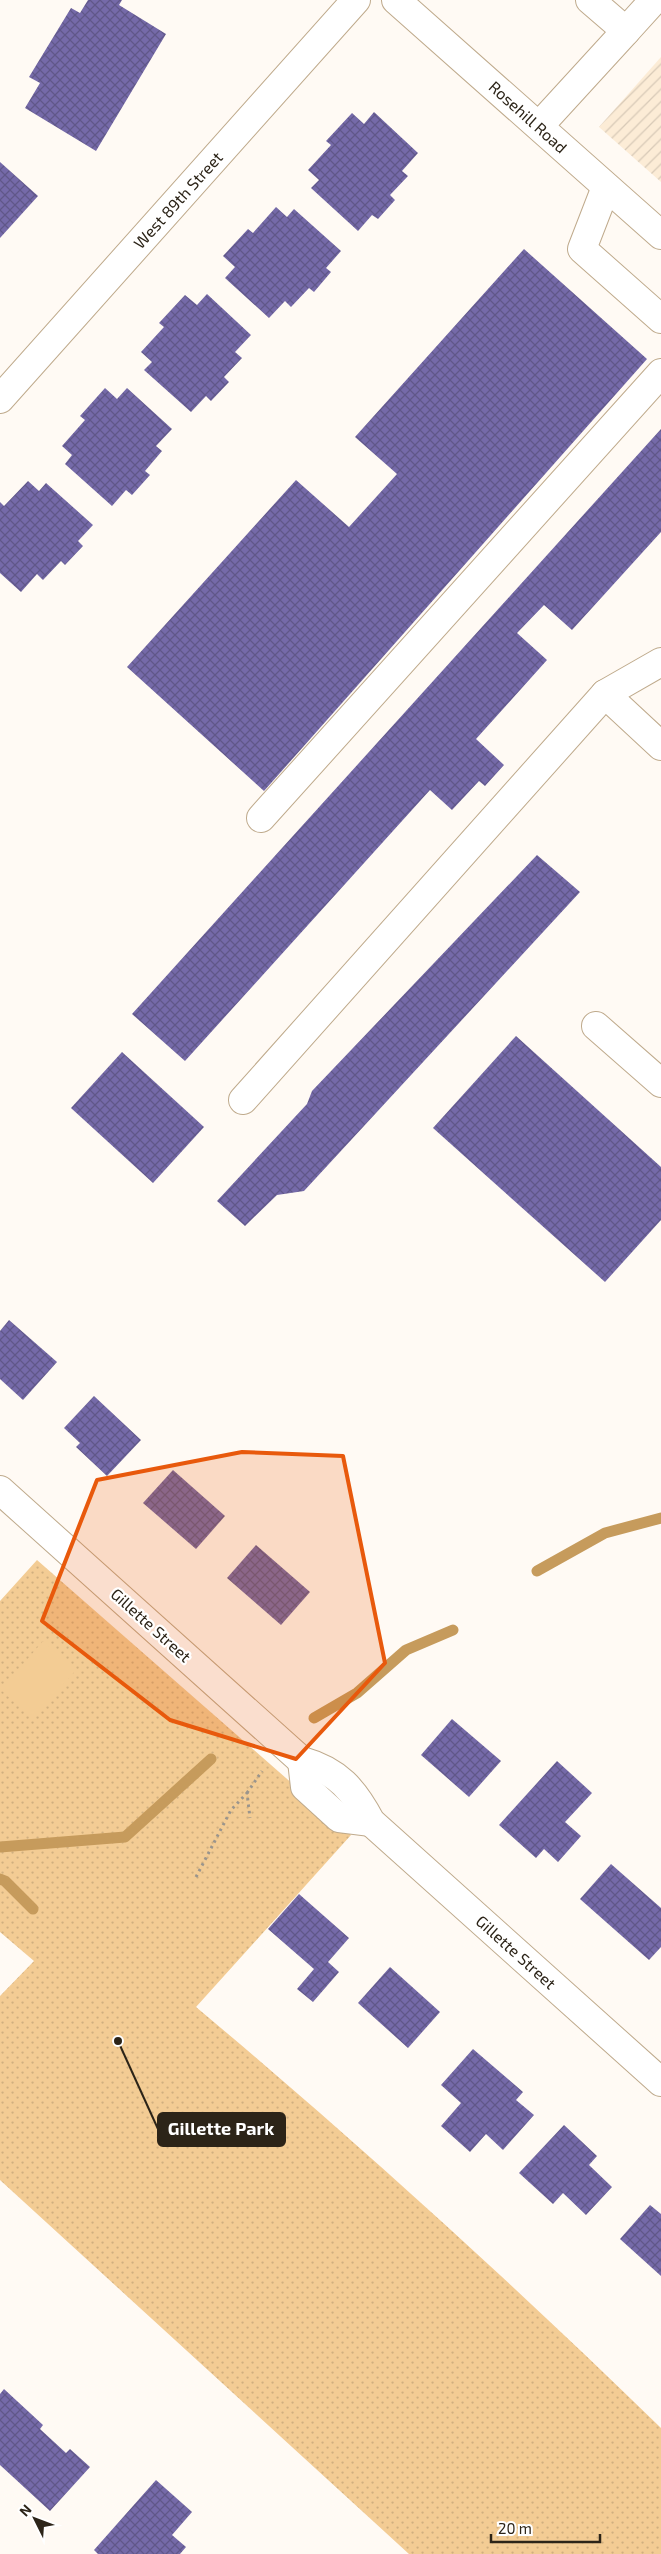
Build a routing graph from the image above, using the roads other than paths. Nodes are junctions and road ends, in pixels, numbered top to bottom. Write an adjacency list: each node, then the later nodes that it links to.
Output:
1 (356, 0): 11 (street, West 89th Street)
2 (396, 0): 6 (street, Rosehill Road)
3 (590, 0): 5 (street)
4 (654, 0): 5 (street)
5 (626, 31): 6 (street)
6 (539, 126): 7 (street, Rosehill Road)
7 (606, 187): 8 (street, Rosehill Road); 9 (street)
8 (661, 235)
9 (661, 319)
10 (661, 373): 15 (street)
11 (0, 400)
12 (661, 662): 13 (street)
13 (606, 694): 14 (street); 18 (street)
14 (661, 746)
15 (261, 818)
16 (596, 1026): 17 (street)
17 (661, 1083)
18 (244, 1100)
19 (0, 1490): 20 (street, Gillette Street)
20 (661, 2082)

